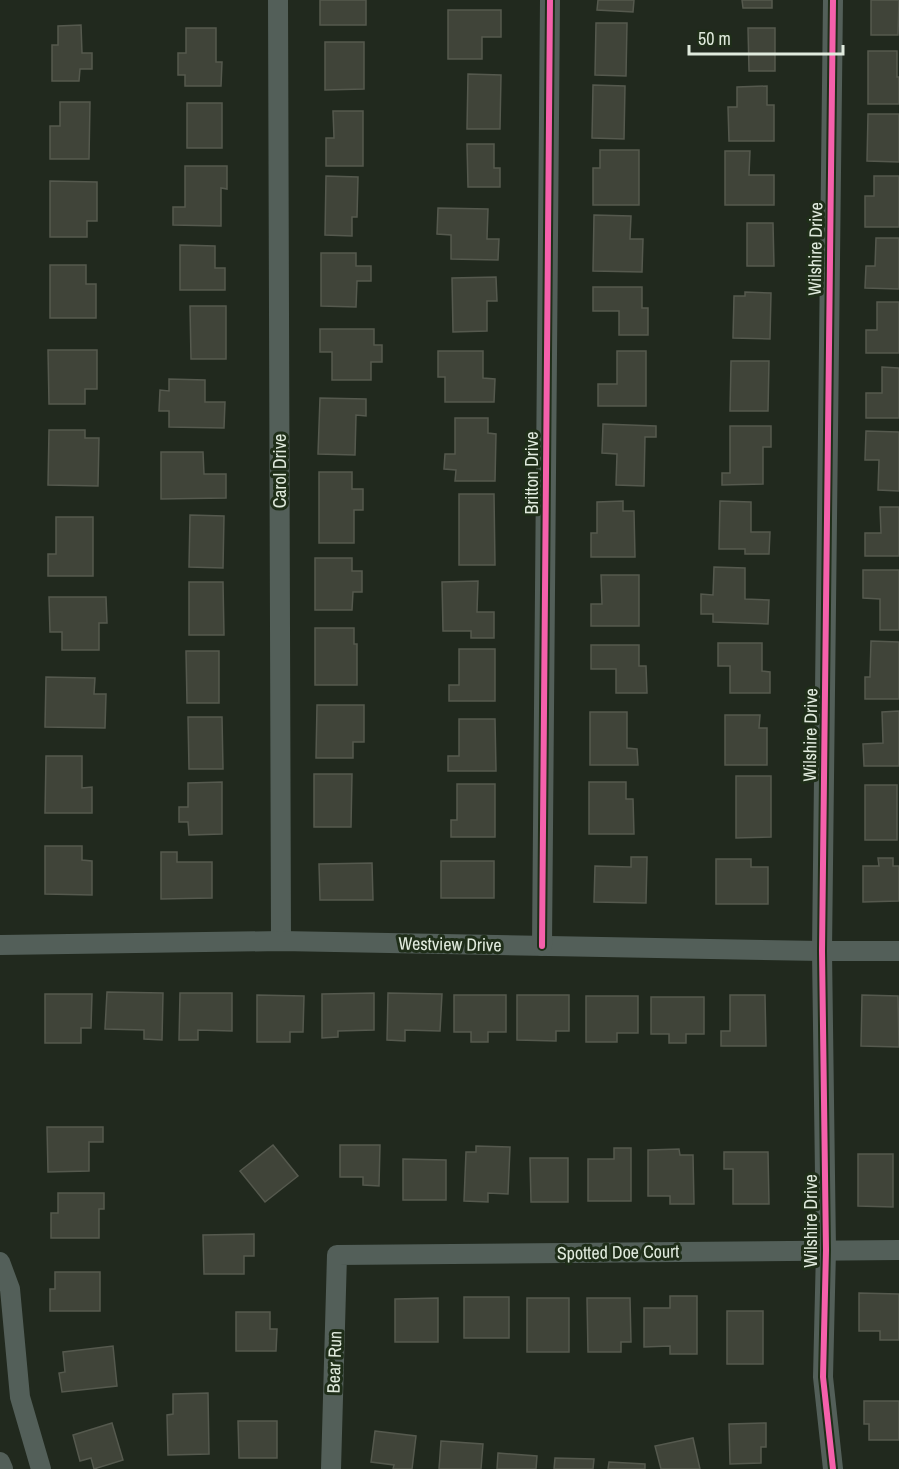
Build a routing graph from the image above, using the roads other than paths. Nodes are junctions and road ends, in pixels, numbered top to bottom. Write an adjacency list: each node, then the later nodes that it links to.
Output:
1 (278, 0): 4 (street, Carol Drive)
2 (550, 0): 6 (street, Britton Drive)
3 (832, 0): 7 (street, Wilshire Drive)
4 (281, 941): 5 (street, Westview Drive); 6 (street, Westview Drive)
5 (0, 945)
6 (542, 946): 7 (street, Westview Drive)
7 (822, 951): 8 (street, Westview Drive); 9 (street, Wilshire Drive)
8 (899, 951)
9 (826, 1250): 10 (street, Spotted Doe Court); 11 (street, Spotted Doe Court); 17 (street, Wilshire Drive)
10 (899, 1250)
11 (337, 1256): 16 (street, Bear Run)
12 (0, 1262): 15 (street)
13 (0, 1462): 14 (street)
14 (3, 1469)
15 (41, 1469)
16 (331, 1469)
17 (833, 1469)

